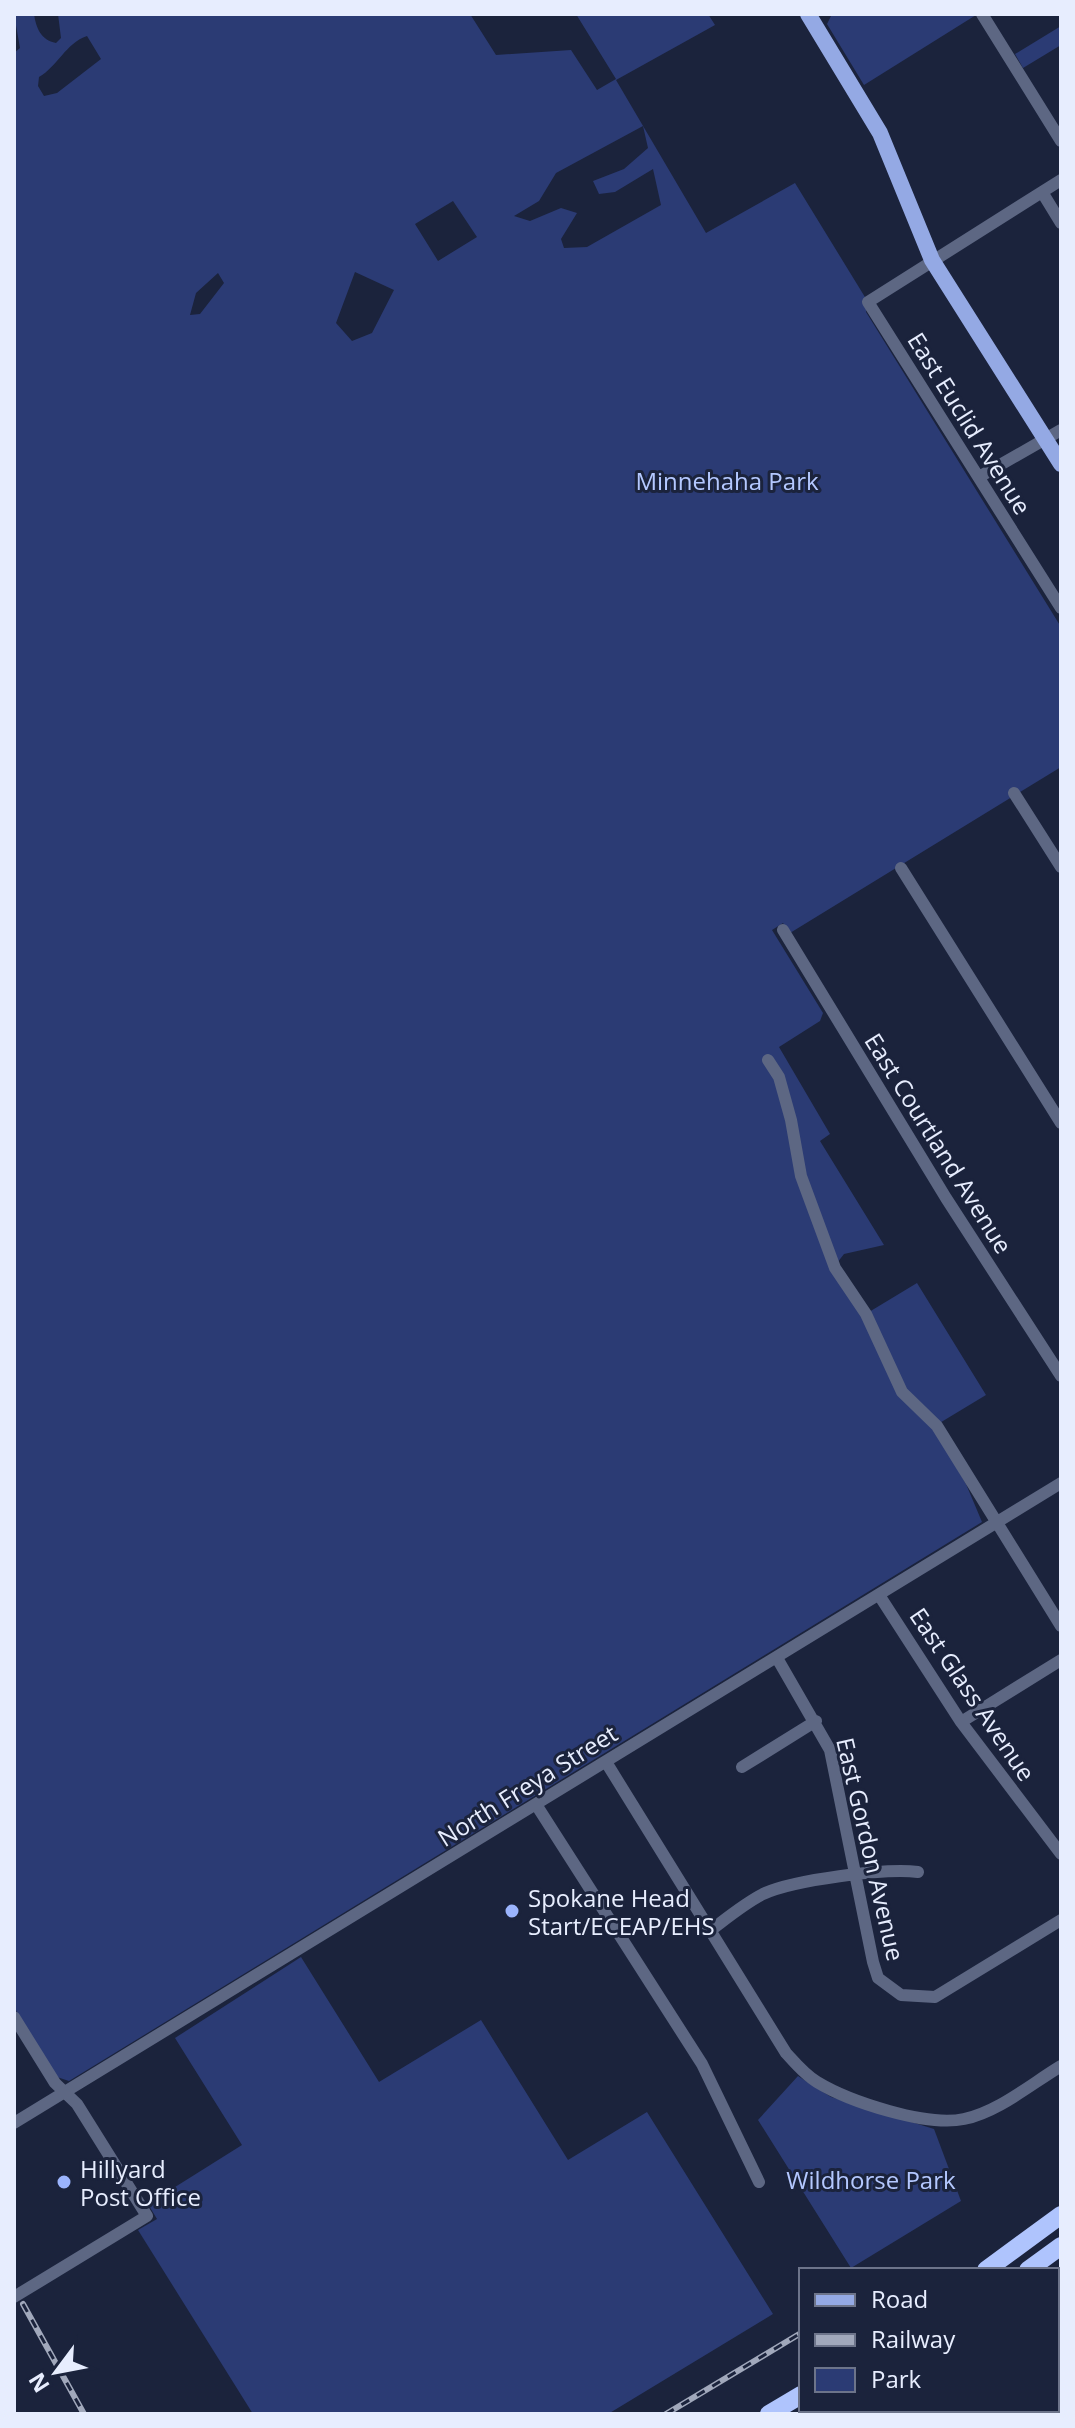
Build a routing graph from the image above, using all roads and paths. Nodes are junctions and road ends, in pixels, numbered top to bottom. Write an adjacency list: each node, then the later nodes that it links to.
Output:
1 (982, 14): 3 (street)
2 (812, 16): 7 (main road)
3 (1061, 141)
4 (1061, 180): 5 (street)
5 (1042, 192): 6 (street); 7 (street)
6 (1061, 223)
7 (932, 260): 9 (main road); 11 (street, East Euclid Avenue)
8 (1061, 430): 9 (street)
9 (1045, 439): 10 (main road); 11 (street)
10 (1061, 464)
11 (979, 477): 12 (street, East Euclid Avenue)
12 (1061, 608)
13 (1014, 793): 14 (street)
14 (1061, 867)
15 (901, 868): 18 (street)
16 (783, 930): 19 (street, East Courtland Avenue)
17 (768, 1060): 21 (street)
18 (1061, 1123)
19 (1061, 1376)
20 (1061, 1483): 21 (street, North Freya Street)
21 (998, 1522): 22 (street, North Freya Street); 23 (street)
22 (879, 1595): 24 (street, North Freya Street); 27 (street, East Glass Avenue)
23 (1061, 1626)
24 (777, 1658): 26 (street, East Gordon Avenue); 28 (street, North Freya Street)
25 (1061, 1660): 27 (street)
26 (816, 1721): 29 (street); 33 (street, East Gordon Avenue)
27 (961, 1722): 31 (street, East Glass Avenue)
28 (606, 1762): 30 (street, North Freya Street); 35 (street)
29 (742, 1767)
30 (537, 1806): 38 (street, North Freya Street); 40 (street)
31 (1061, 1854)
32 (918, 1872): 33 (street)
33 (857, 1876): 34 (street, East Gordon Avenue); 35 (street)
34 (1061, 1920)
35 (711, 1930): 37 (street)
36 (14, 2017): 38 (street)
37 (1061, 2066)
38 (65, 2092): 39 (street, North Freya Street); 45 (street)
39 (14, 2123)
40 (759, 2182)
41 (1061, 2215): 43 (highway)
42 (1061, 2246): 44 (highway)
43 (989, 2268)
44 (1031, 2268)
45 (14, 2297)
46 (799, 2396): 47 (highway)
47 (769, 2414)

